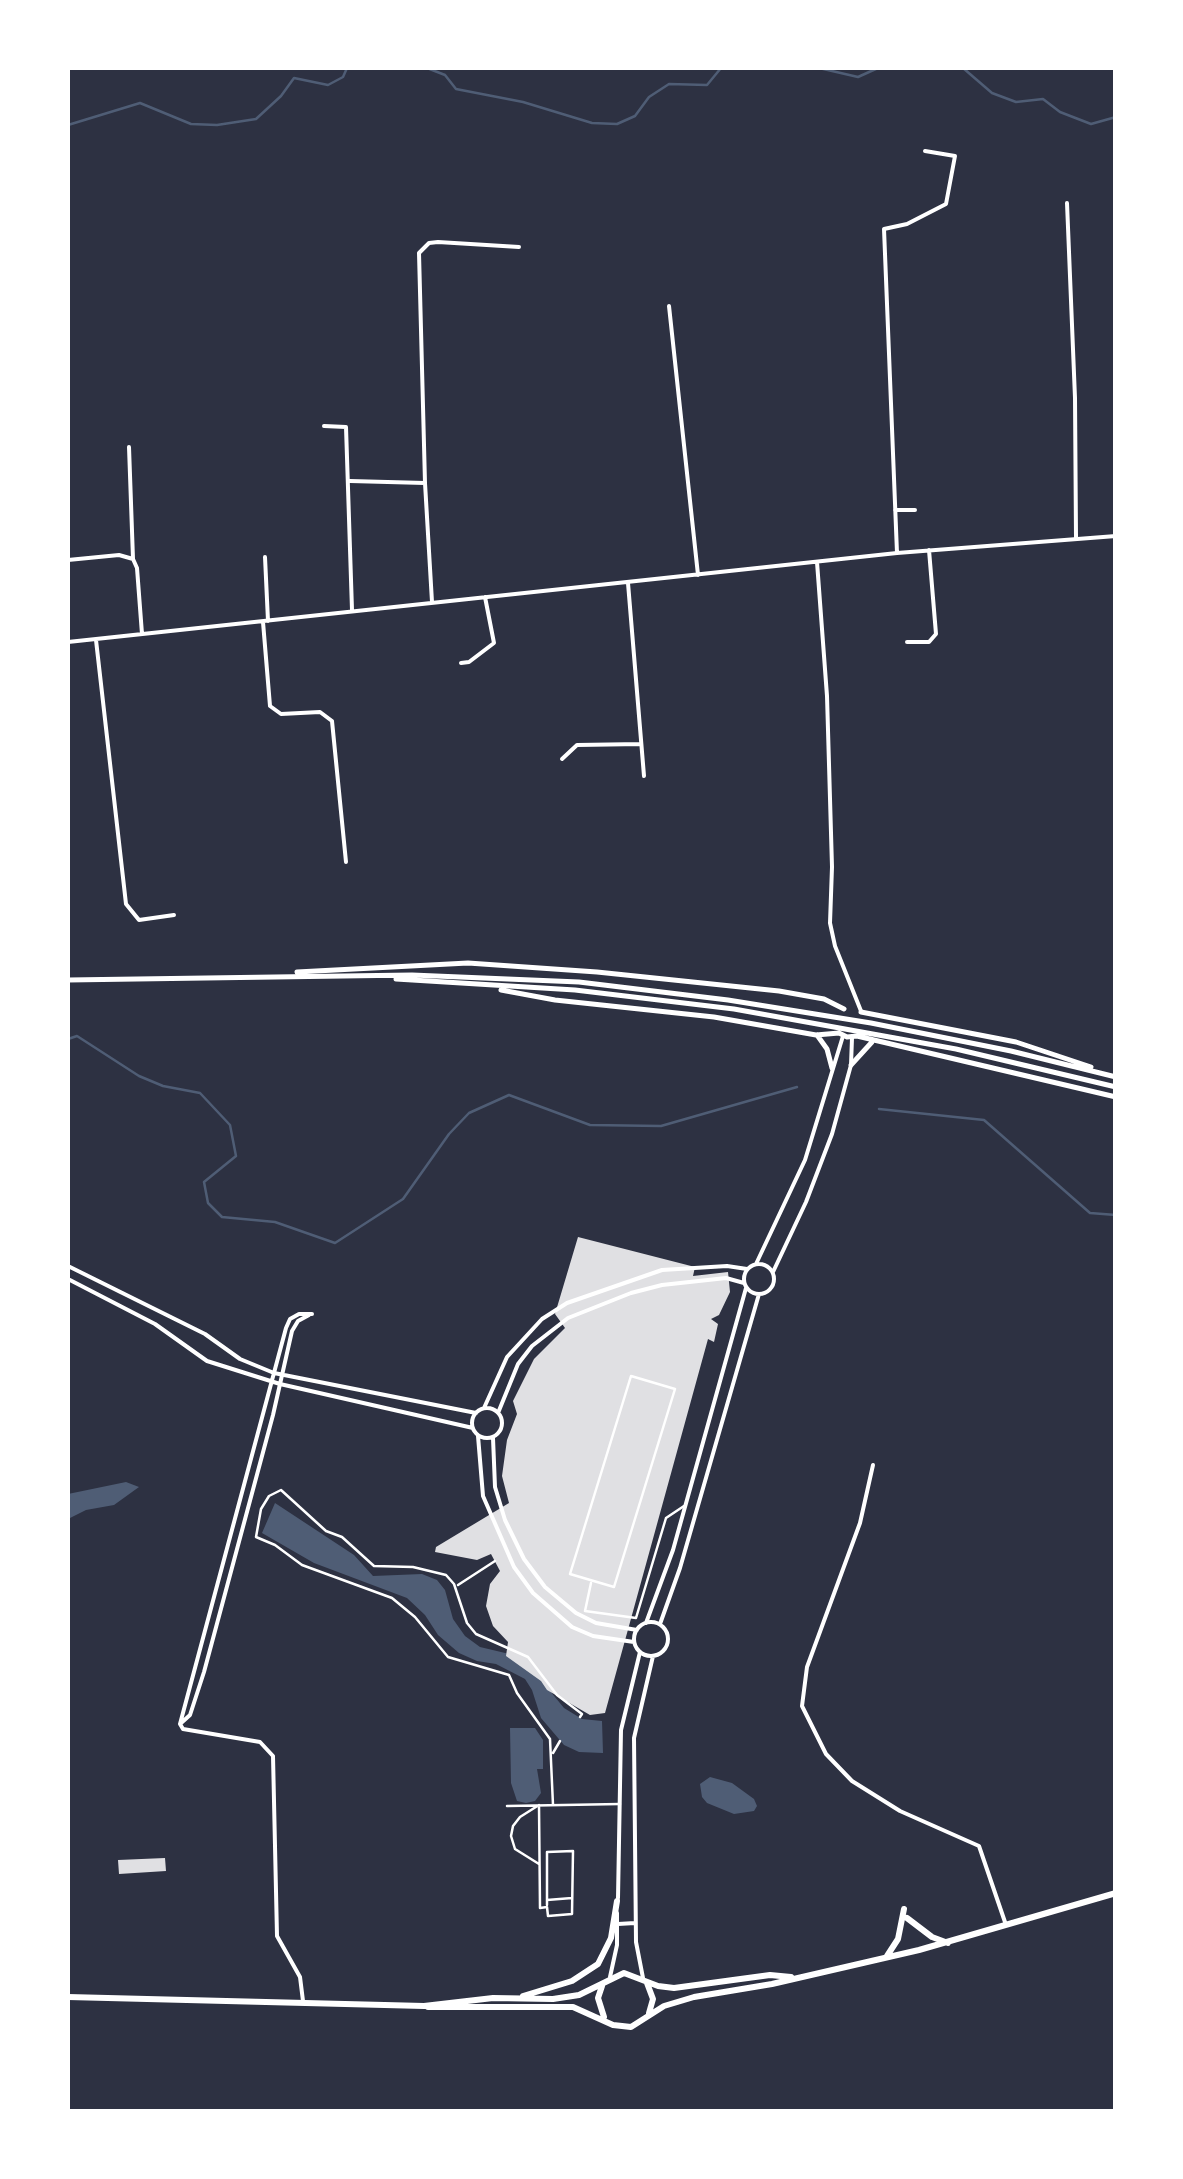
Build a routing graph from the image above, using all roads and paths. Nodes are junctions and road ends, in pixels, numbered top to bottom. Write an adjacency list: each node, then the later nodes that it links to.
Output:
1 (925, 152): 9 (street)
2 (1067, 203): 12 (street)
3 (518, 247): 8 (street)
4 (670, 306): 19 (street)
5 (324, 426): 7 (street)
6 (129, 447): 16 (street)
7 (350, 480): 8 (street); 23 (street)
8 (425, 483): 22 (street)
9 (895, 510): 10 (street); 14 (street)
10 (915, 510)
11 (1116, 536): 12 (street)
12 (1076, 540): 13 (street)
13 (929, 550): 14 (street); 28 (street)
14 (897, 553): 18 (street)
15 (265, 556): 24 (street)
16 (133, 558): 17 (street); 25 (street)
17 (68, 560)
18 (817, 562): 19 (street); 40 (street)
19 (698, 576): 20 (street)
20 (628, 583): 21 (street); 30 (street)
21 (485, 597): 22 (street); 29 (street)
22 (432, 602): 23 (street)
23 (352, 610): 24 (street)
24 (265, 621): 25 (street); 33 (street)
25 (142, 634): 26 (street)
26 (96, 640): 27 (street); 34 (street)
27 (68, 642)
28 (907, 642)
29 (462, 663)
30 (641, 744): 31 (street); 32 (street)
31 (562, 760)
32 (644, 776)
33 (346, 862)
34 (174, 915)
35 (290, 976): 36 (main road); 37 (main road); 39 (main road)
36 (368, 976): 38 (main road); 47 (main road)
37 (68, 980)
38 (489, 987): 42 (main road); 49 (main road)
39 (844, 1009): 40 (main road); 41 (main road)
40 (861, 1012): 43 (main road); 47 (main road)
41 (841, 1034): 42 (main road); 43 (main road); 46 (street)
42 (816, 1035): 46 (main road)
43 (854, 1037): 44 (main road); 45 (street)
44 (872, 1042): 45 (main road); 50 (main road)
45 (851, 1065): 54 (street)
46 (832, 1068): 51 (street)
47 (1105, 1073): 48 (main road)
48 (1116, 1077)
49 (1116, 1087)
50 (1116, 1097)
51 (756, 1264): 53 (street); 54 (street)
52 (68, 1266): 60 (street)
53 (747, 1269): 56 (street); 64 (street)
54 (773, 1272): 57 (street)
55 (68, 1279): 62 (street)
56 (745, 1286): 57 (street); 58 (street); 65 (street)
57 (759, 1294): 59 (street)
58 (724, 1367): 59 (street); 71 (street)
59 (738, 1370): 76 (street)
60 (274, 1373): 61 (street); 61 (street); 62 (street)
61 (283, 1375): 63 (street); 66 (street)
62 (272, 1382): 63 (street); 82 (street)
63 (280, 1384): 67 (street); 82 (street)
64 (484, 1408): 65 (street); 66 (street)
65 (498, 1412): 69 (street)
66 (476, 1414): 67 (street)
67 (473, 1428): 68 (street)
68 (478, 1436): 69 (street); 78 (street)
69 (493, 1438): 77 (street)
70 (873, 1464): 100 (street)
71 (685, 1505): 73 (street); 75 (street)
72 (495, 1561): 74 (street)
73 (592, 1580): 73 (street)
74 (456, 1586): 81 (street); 84 (street)
75 (646, 1623): 76 (street); 77 (street)
76 (660, 1624): 80 (street)
77 (637, 1630): 78 (street)
78 (634, 1642): 79 (street)
79 (640, 1652): 80 (street); 88 (street)
80 (653, 1656): 89 (street)
81 (580, 1718)
82 (180, 1724): 109 (street)
83 (560, 1741): 84 (street)
84 (552, 1754): 85 (street)
85 (552, 1805): 87 (street); 88 (street)
86 (507, 1806): 87 (street)
87 (538, 1806): 90 (street); 90 (street)
88 (620, 1806): 89 (street); 94 (street)
89 (634, 1808): 98 (street)
90 (539, 1864): 95 (street)
91 (1116, 1892): 100 (main road)
92 (572, 1898): 93 (street); 93 (street); 95 (street)
93 (547, 1900): 95 (street)
94 (618, 1901): 99 (street); 108 (main road)
95 (547, 1907)
96 (904, 1908): 102 (main road)
97 (907, 1918): 101 (main road)
98 (635, 1923): 99 (street); 105 (street)
99 (618, 1924): 103 (street)
100 (1006, 1925): 101 (main road)
101 (948, 1943): 102 (main road)
102 (886, 1957): 104 (main road)
103 (610, 1977): 105 (main road); 106 (main road)
104 (790, 1977): 105 (main road); 111 (main road)
105 (645, 1980): 111 (main road)
106 (602, 1985): 108 (main road); 112 (main road)
107 (68, 1997): 109 (main road)
108 (517, 1998): 110 (main road)
109 (303, 2001): 110 (main road)
110 (424, 2006): 112 (main road)
111 (648, 2014): 112 (main road)
112 (605, 2019)

